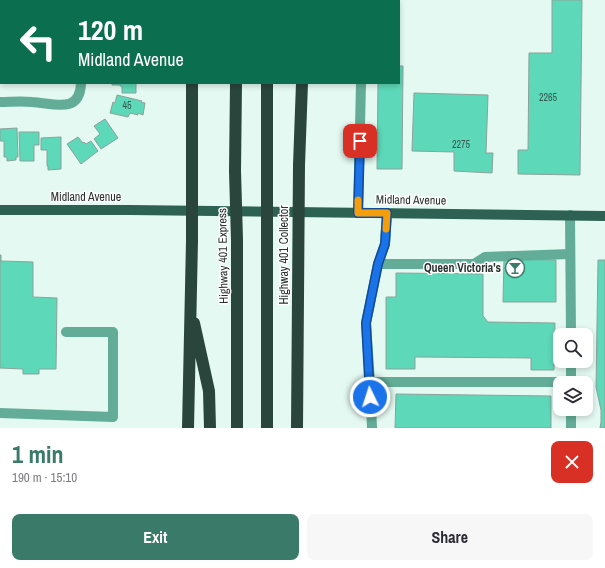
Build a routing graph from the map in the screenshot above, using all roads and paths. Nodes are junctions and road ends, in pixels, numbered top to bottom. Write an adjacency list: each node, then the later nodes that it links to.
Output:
1 (81, 84): 7 (street)
2 (192, 84): 15 (highway)
3 (236, 84): 24 (highway, Highway 401 Express)
4 (267, 84): 25 (highway)
5 (302, 84): 26 (highway, Highway 401 Collector)
6 (361, 84): 9 (street)
7 (0, 102)
8 (0, 210): 9 (main road, Midland Avenue)
9 (358, 213): 10 (main road, Midland Avenue)
10 (387, 213): 11 (main road, Midland Avenue); 14 (street)
11 (570, 215): 12 (main road, Midland Avenue); 13 (street)
12 (605, 216)
13 (570, 254): 14 (street); 16 (street)
14 (378, 264): 18 (street)
15 (190, 305): 22 (highway); 23 (highway)
16 (570, 328)
17 (66, 332): 20 (street)
18 (370, 382): 19 (street); 27 (street)
19 (553, 382)
20 (0, 413)
21 (571, 416): 28 (street)
22 (188, 428)
23 (210, 428)
24 (237, 428)
25 (267, 428)
26 (297, 428)
27 (372, 428)
28 (571, 428)

